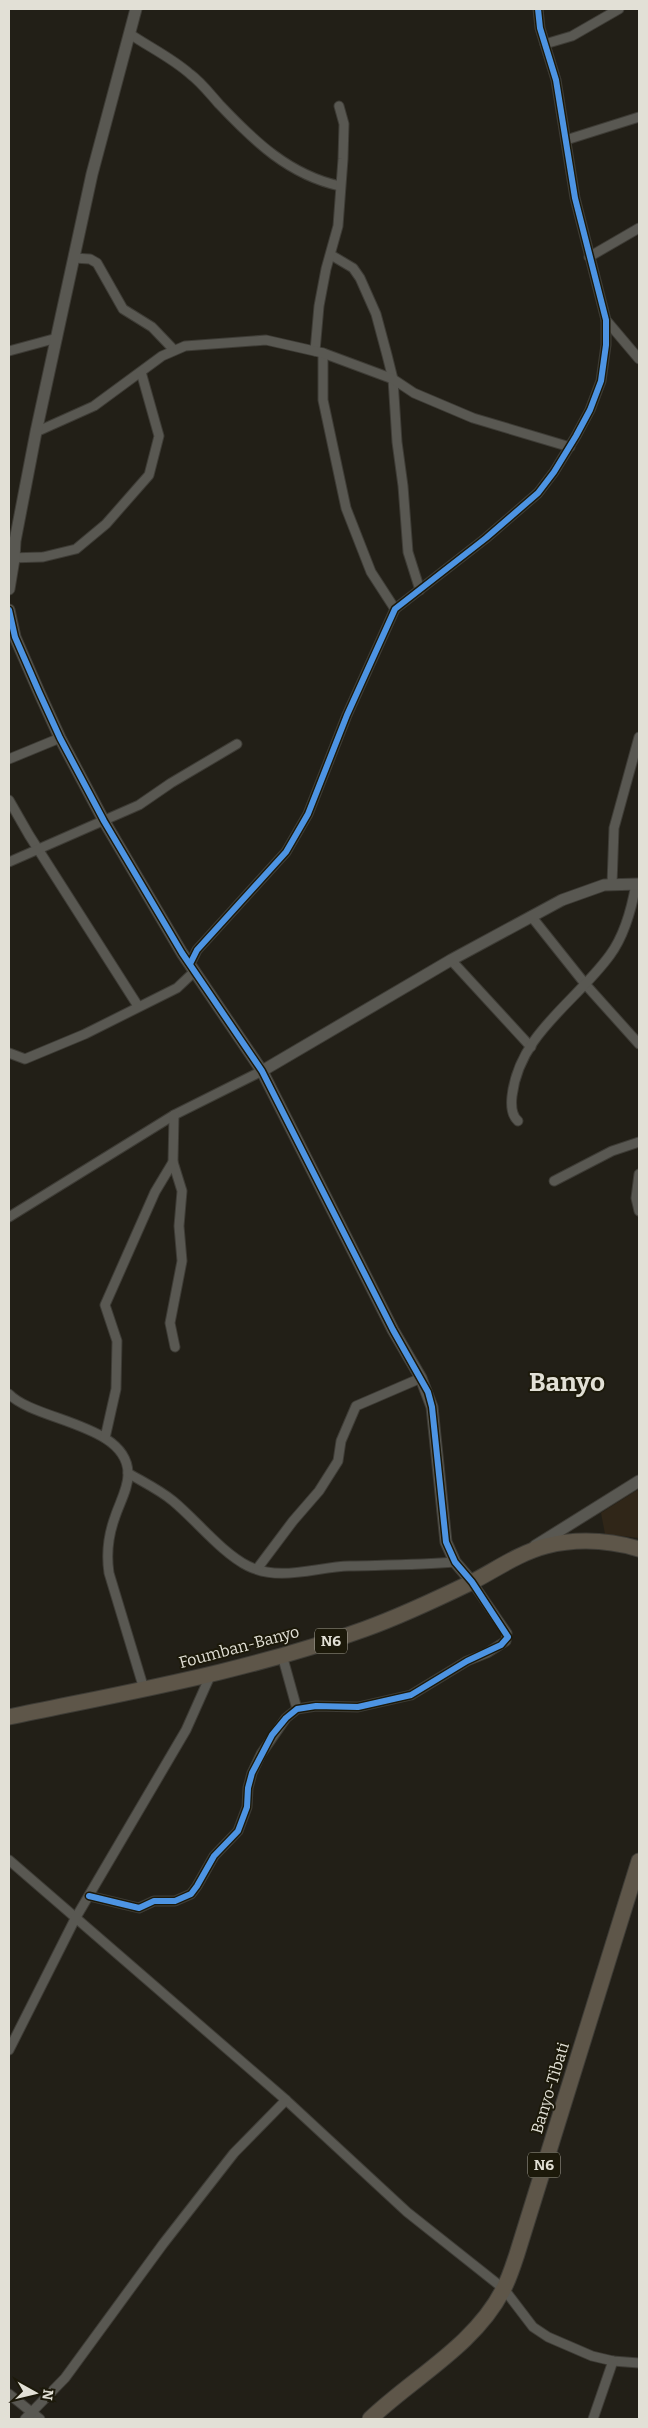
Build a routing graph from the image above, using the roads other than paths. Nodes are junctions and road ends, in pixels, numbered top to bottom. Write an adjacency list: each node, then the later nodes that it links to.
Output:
1 (136, 9): 4 (street)
2 (538, 9): 5 (street)
3 (619, 9): 5 (street)
4 (130, 34): 9 (street); 13 (street)
5 (545, 44): 8 (street)
6 (339, 106): 9 (street)
7 (639, 117): 8 (street)
8 (566, 140): 12 (street)
9 (340, 186): 11 (street)
10 (639, 228): 12 (street)
11 (331, 255): 18 (street); 21 (street)
12 (589, 257): 14 (street)
13 (74, 258): 15 (street); 16 (street)
14 (606, 320): 19 (street); 23 (street)
15 (57, 338): 17 (street); 22 (street)
16 (174, 350): 18 (street); 20 (street)
17 (9, 351)
18 (319, 352): 21 (street); 27 (street)
19 (637, 353)
20 (141, 372): 22 (street); 24 (street)
21 (393, 380): 23 (street); 26 (street)
22 (36, 432): 24 (street)
23 (570, 447): 26 (street)
24 (12, 558): 25 (street)
25 (9, 589)
26 (420, 590): 27 (street)
27 (395, 609): 42 (street)
28 (9, 610): 29 (street)
29 (12, 638): 31 (street)
30 (639, 737): 38 (street)
31 (60, 738): 33 (street); 35 (street)
32 (237, 744): 35 (street)
33 (9, 759)
34 (9, 800): 36 (street)
35 (104, 821): 36 (street); 42 (street)
36 (38, 849): 37 (street); 44 (street)
37 (9, 862)
38 (612, 884): 39 (street); 40 (street)
39 (637, 884): 43 (street)
40 (531, 916): 41 (street); 43 (street)
41 (451, 960): 46 (street); 48 (street)
42 (192, 967): 44 (street); 48 (street)
43 (586, 985): 45 (street); 46 (street)
44 (138, 1006): 47 (street)
45 (639, 1044)
46 (531, 1047): 50 (street)
47 (9, 1053)
48 (262, 1071): 49 (street); 58 (street)
49 (174, 1115): 52 (street); 56 (street)
50 (518, 1121)
51 (639, 1142): 54 (street)
52 (172, 1162): 57 (street); 60 (street)
53 (639, 1174): 55 (street)
54 (554, 1181)
55 (639, 1211)
56 (9, 1217)
57 (175, 1347)
58 (421, 1378): 65 (street); 66 (street)
59 (9, 1394): 60 (street)
60 (105, 1438): 61 (street)
61 (128, 1473): 66 (street); 70 (street)
62 (639, 1480): 64 (street)
63 (639, 1549): 64 (highway, Foumban-Banyo / N6)
64 (525, 1552): 67 (highway, Foumban-Banyo / N6)
65 (455, 1562): 66 (street); 67 (street)
66 (257, 1569)
67 (472, 1582): 68 (highway, Foumban-Banyo / N6); 71 (street)
68 (282, 1655): 69 (highway, Foumban-Banyo / N6); 71 (street)
69 (211, 1674): 70 (highway, Foumban-Banyo / N6); 75 (street)
70 (144, 1689): 72 (highway, Foumban-Banyo / N6)
71 (297, 1709): 75 (street)
72 (9, 1717)
73 (9, 1860): 76 (street)
74 (639, 1861): 79 (highway, Banyo-Tibati / N6)
75 (90, 1896): 76 (street)
76 (75, 1919): 77 (street); 78 (street)
77 (9, 2050)
78 (286, 2100): 79 (street); 83 (street)
79 (504, 2289): 80 (street); 85 (highway, Banyo-Tibati / N6)
80 (613, 2361): 81 (street); 86 (street)
81 (639, 2363)
82 (9, 2394): 83 (street)
83 (28, 2416): 84 (street)
84 (40, 2419)
85 (370, 2419)
86 (593, 2419)

